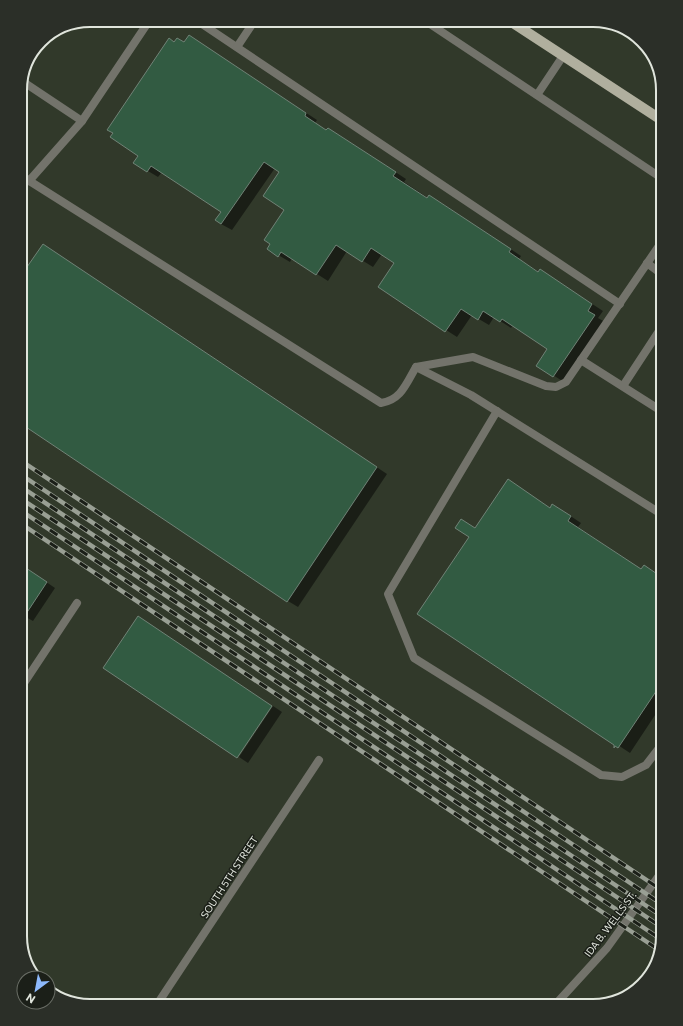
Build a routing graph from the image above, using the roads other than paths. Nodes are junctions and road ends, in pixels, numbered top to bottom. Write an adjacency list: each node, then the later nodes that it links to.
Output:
1 (145, 27): 11 (street)
2 (206, 27): 6 (street)
3 (250, 27): 6 (street)
4 (437, 27): 9 (street)
5 (519, 27): 7 (main road)
6 (237, 48): 17 (street)
7 (563, 56): 9 (street); 10 (main road)
8 (27, 84): 11 (street)
9 (538, 95): 12 (street)
10 (656, 116)
11 (82, 121): 13 (street)
12 (656, 174)
13 (29, 181): 20 (street)
14 (656, 250): 15 (street)
15 (647, 263): 16 (street); 17 (street)
16 (656, 270)
17 (620, 304): 19 (street)
18 (656, 336): 21 (street)
19 (580, 360): 20 (street); 21 (street)
20 (416, 367): 23 (street)
21 (623, 386): 22 (street)
22 (656, 407)
23 (497, 411): 24 (street); 27 (street)
24 (656, 511)
25 (77, 603): 26 (street)
26 (27, 678)
27 (656, 752)
28 (319, 760): 30 (street, SOUTH 5TH STREET)
29 (656, 880): 31 (street, IDA B. WELLS ST.)
30 (161, 999)
31 (561, 999)

